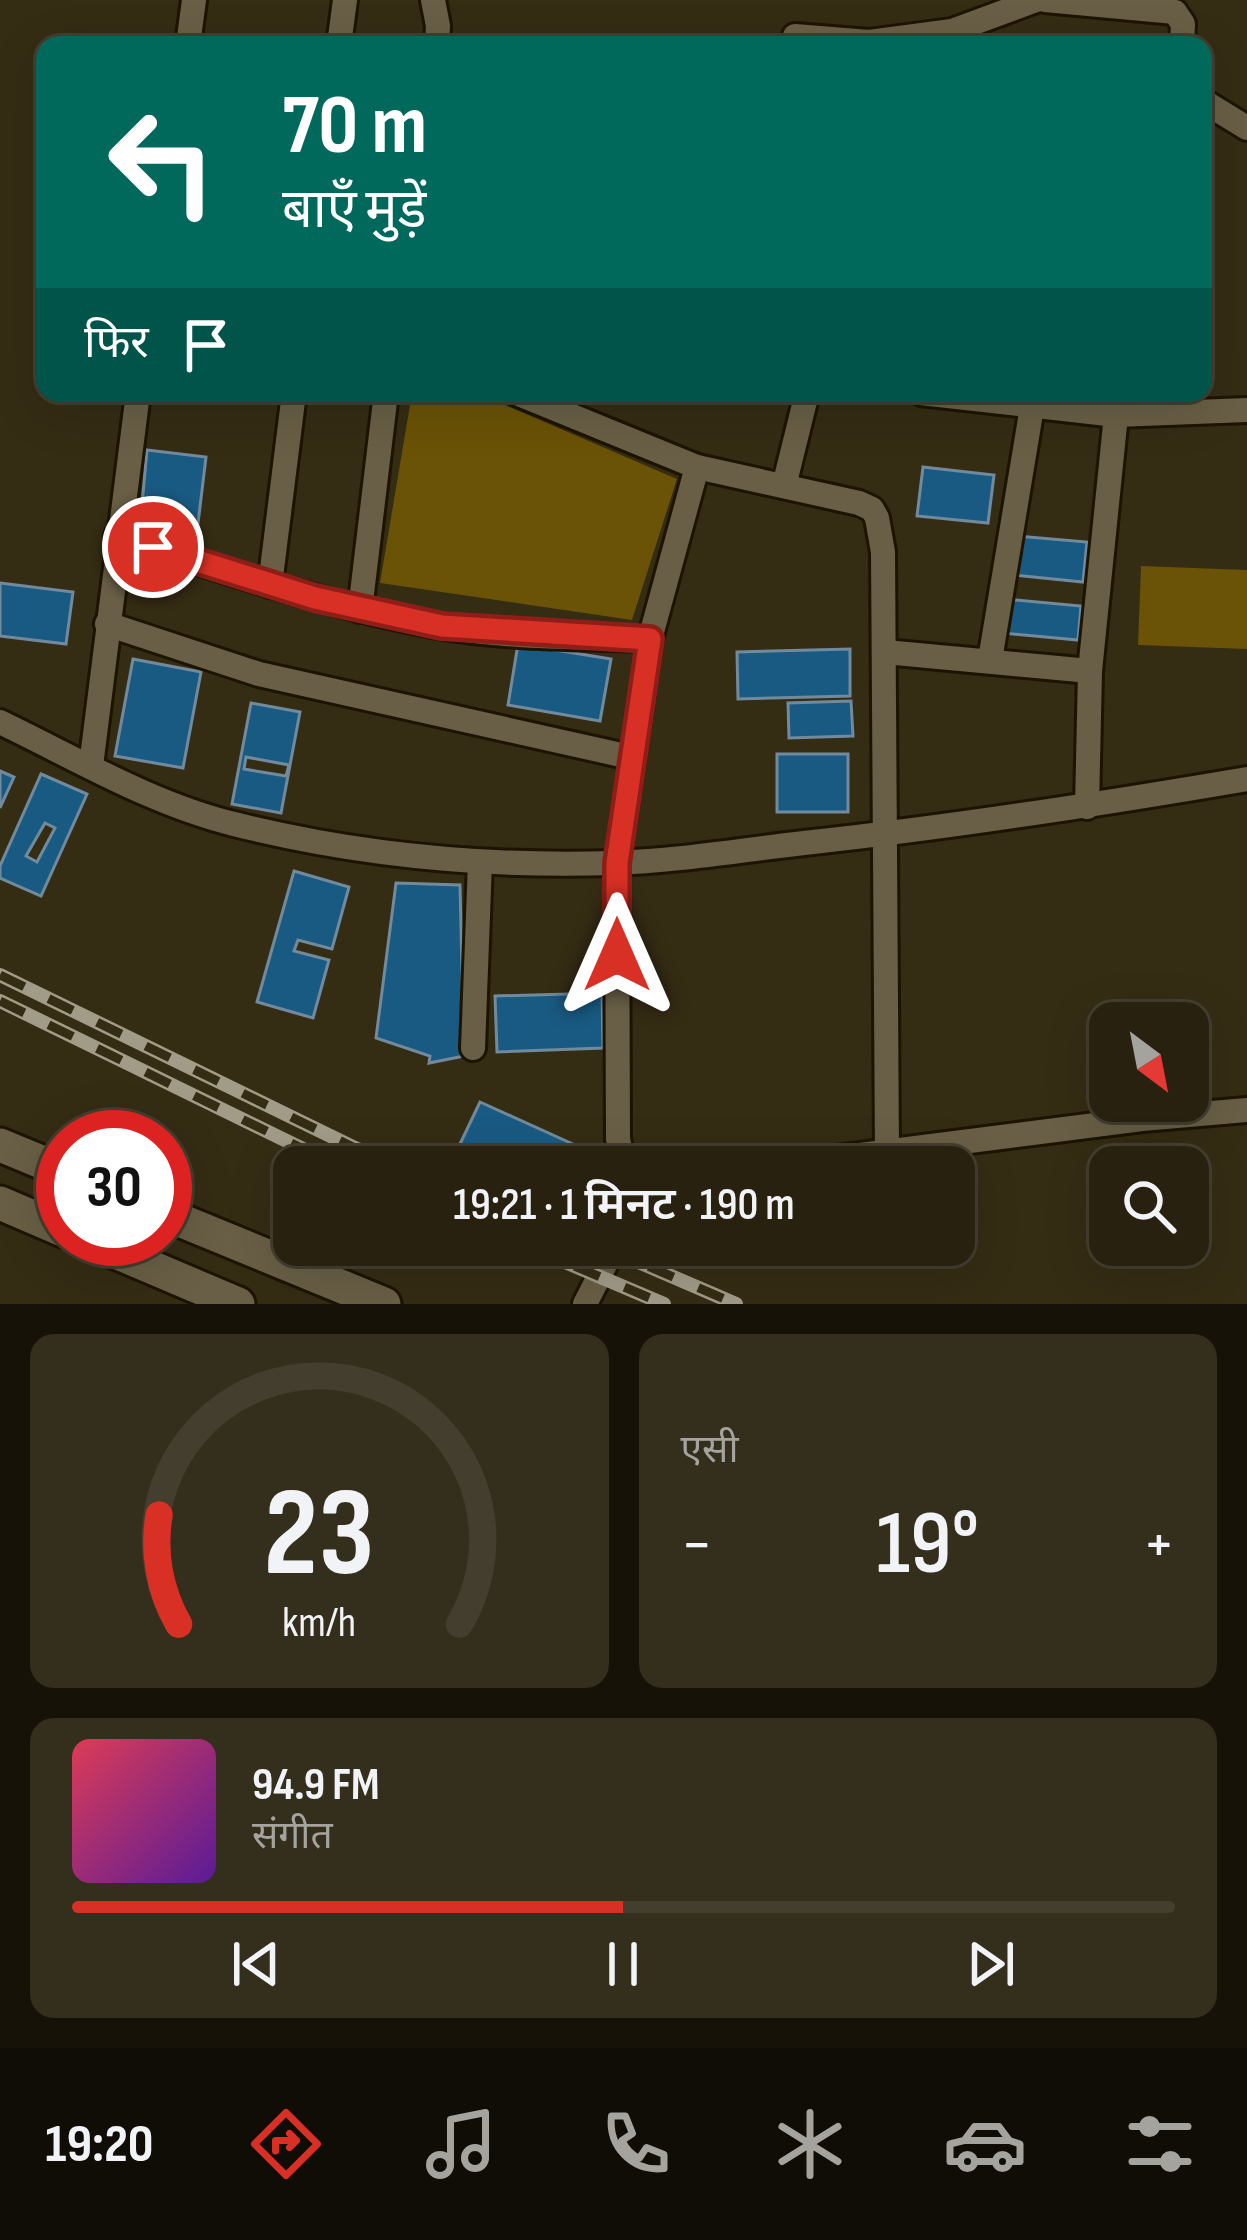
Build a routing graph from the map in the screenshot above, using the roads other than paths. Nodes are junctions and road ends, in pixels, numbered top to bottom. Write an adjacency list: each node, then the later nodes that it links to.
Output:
1 (194, 0): 6 (street)
2 (345, 0): 7 (street)
3 (433, 0): 8 (street)
4 (1040, 0): 5 (street); 9 (street)
5 (1056, 1): 10 (street)
6 (189, 36)
7 (340, 36)
8 (437, 36)
9 (914, 36)
10 (1182, 36)
11 (1212, 107): 12 (street)
12 (1247, 128)
13 (137, 402): 25 (street)
14 (293, 402): 26 (street)
15 (385, 402): 27 (street)
16 (538, 402): 23 (street)
17 (805, 402): 24 (street)
18 (1012, 402): 20 (street)
19 (1150, 403): 21 (street); 22 (street)
20 (1032, 407): 22 (street); 31 (street)
21 (1247, 410)
22 (1117, 415): 32 (street)
23 (697, 467): 24 (street); 29 (street)
24 (784, 487): 30 (street)
25 (117, 536): 26 (street); 28 (street)
26 (270, 585): 27 (street)
27 (360, 610): 29 (street)
28 (106, 624): 34 (street); 35 (street)
29 (650, 639): 34 (street)
30 (885, 652): 31 (street); 38 (street)
31 (990, 661): 32 (street)
32 (1090, 671): 37 (street)
33 (0, 722): 35 (street)
34 (630, 758): 40 (street)
35 (91, 766): 39 (street)
36 (1247, 779): 37 (street)
37 (1087, 807): 38 (street)
38 (886, 834): 40 (street); 45 (street)
39 (480, 862): 40 (street); 41 (street)
40 (617, 863): 44 (street)
41 (473, 1048)
42 (1247, 1110): 46 (street)
43 (0, 1145): 47 (main road)
44 (620, 1146)
45 (887, 1146)
46 (940, 1146)
47 (36, 1160)
48 (0, 1203): 49 (main road)
49 (36, 1218)
50 (192, 1225): 54 (main road)
51 (165, 1266): 53 (main road)
52 (604, 1266): 55 (street)
53 (238, 1304)
54 (384, 1304)
55 (585, 1304)

